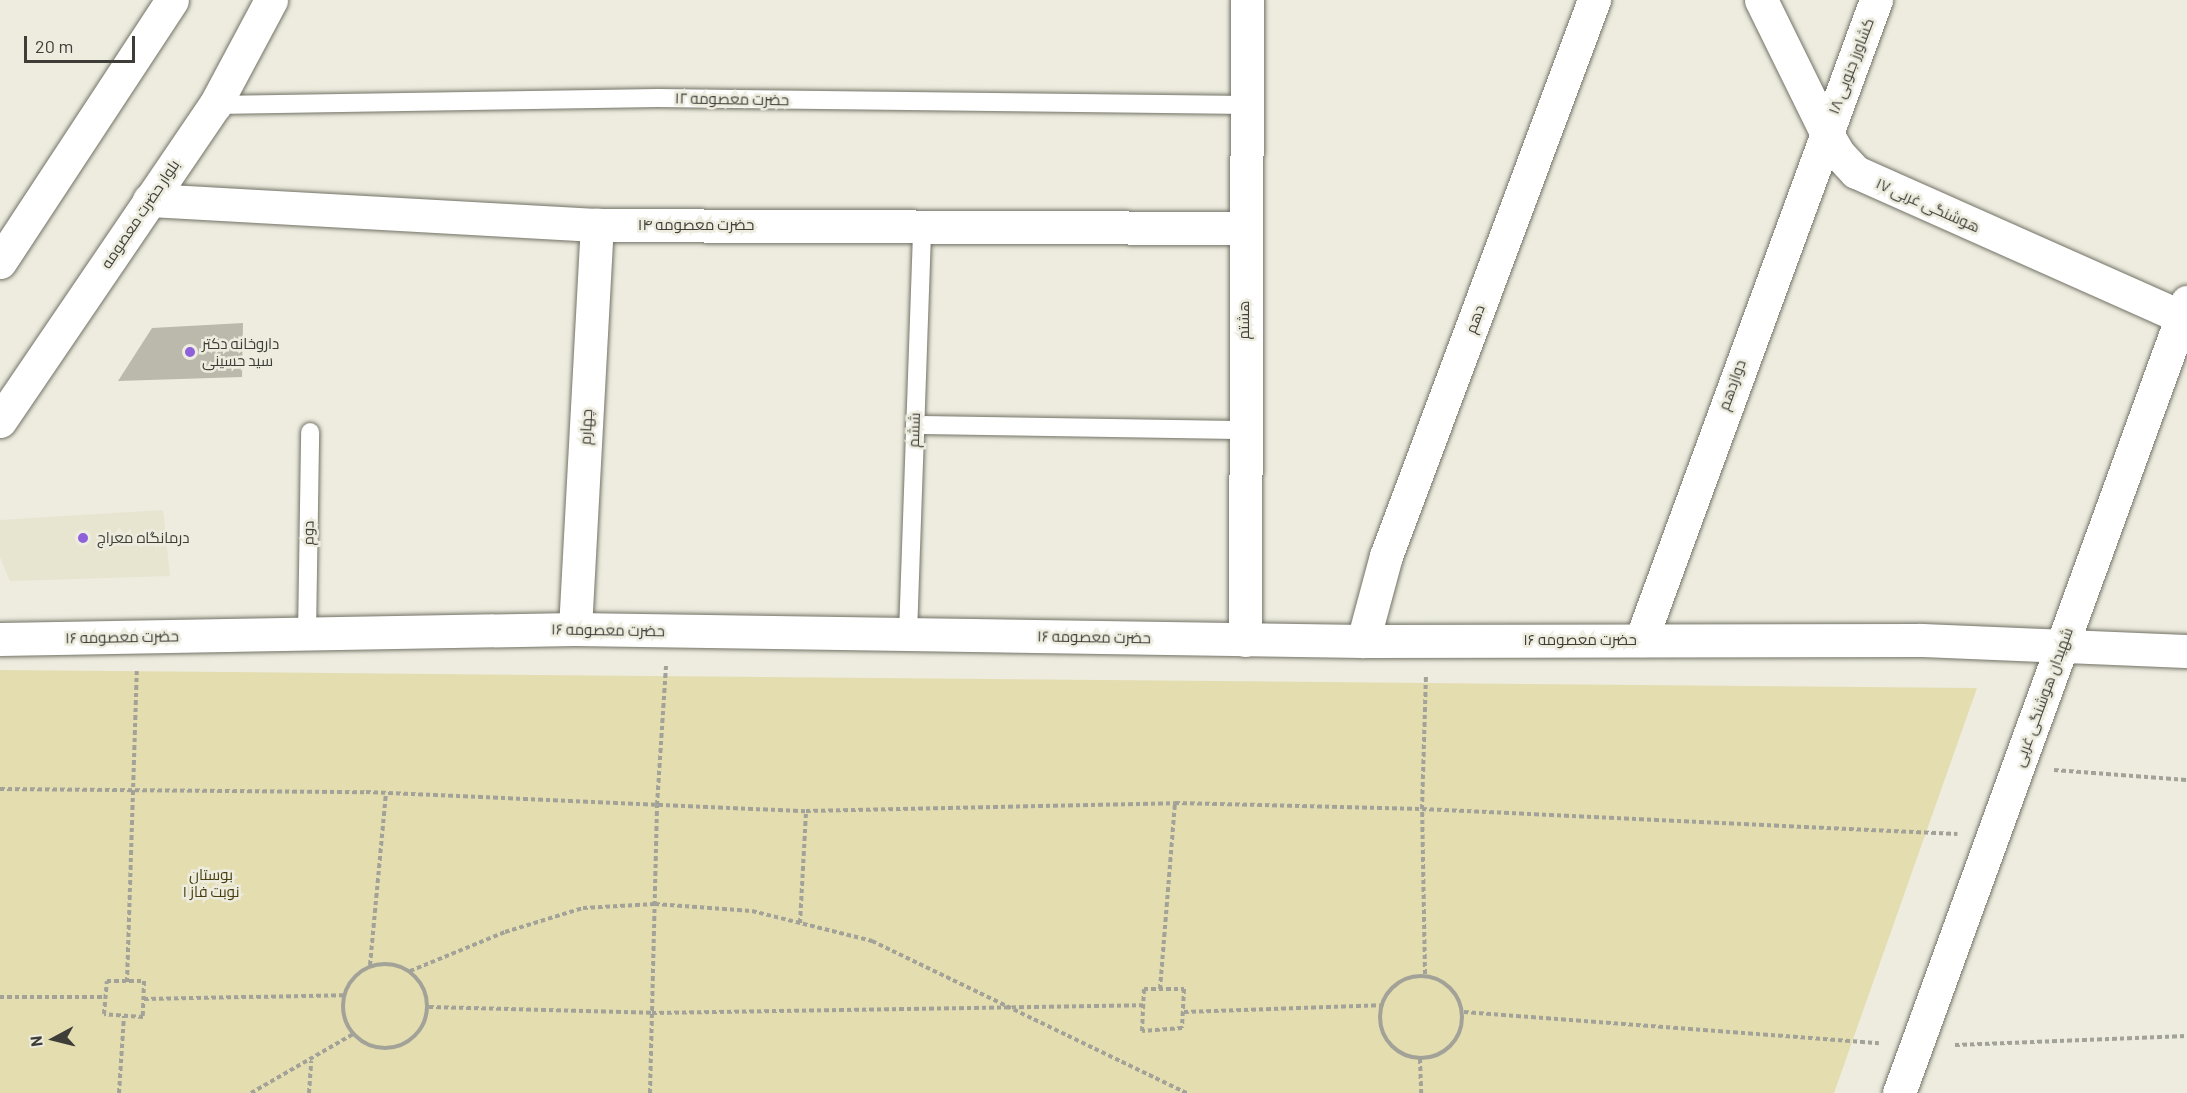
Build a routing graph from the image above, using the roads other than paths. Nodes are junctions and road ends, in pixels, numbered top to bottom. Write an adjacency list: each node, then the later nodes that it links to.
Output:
1 (172, 0): 14 (street)
2 (271, 0): 7 (street, بلوار حضرت معصومه)
3 (1247, 0): 8 (street, هشتم)
4 (1594, 0): 26 (street, دهم)
5 (1761, 0): 9 (street, هوشنگی غربی ۱۷)
6 (1876, 0): 9 (street, کشاورز جنوبی ۱۸)
7 (215, 105): 8 (lane, حضرت معصومه ۱۲); 10 (street, بلوار حضرت معصومه)
8 (1248, 105): 13 (street, هشتم)
9 (1826, 132): 15 (street, هوشنگی غربی ۱۷); 25 (street, دوازدهم)
10 (149, 200): 11 (street, حضرت معصومه ۱۴); 16 (street, بلوار حضرت معصومه)
11 (597, 225): 12 (street, حضرت معصومه ۱۴); 20 (street, چهارم)
12 (922, 225): 13 (street, حضرت معصومه ۱۴); 17 (lane, ششم)
13 (1244, 228): 18 (street, هشتم)
14 (0, 262)
15 (2184, 309): 27 (street, شهیدان هوشنگی غربی)
16 (0, 421)
17 (915, 425): 18 (lane); 22 (lane, ششم)
18 (1244, 430): 24 (street, هشتم)
19 (310, 432): 21 (lane, دوم)
20 (575, 629): 21 (street, حضرت معصومه ۱۶); 22 (street, حضرت معصومه ۱۶)
21 (307, 634): 23 (street, حضرت معصومه ۱۶)
22 (908, 634): 24 (street, حضرت معصومه ۱۶)
23 (0, 639)
24 (1245, 640): 26 (street, حضرت معصومه ۱۶)
25 (1641, 640): 26 (street, حضرت معصومه ۱۶); 27 (street, حضرت معصومه ۱۶)
26 (1363, 641)
27 (2062, 644): 28 (street, حضرت معصومه ۱۶); 29 (street, شهیدان هوشنگی غربی)
28 (2187, 651)
29 (1899, 1093)

